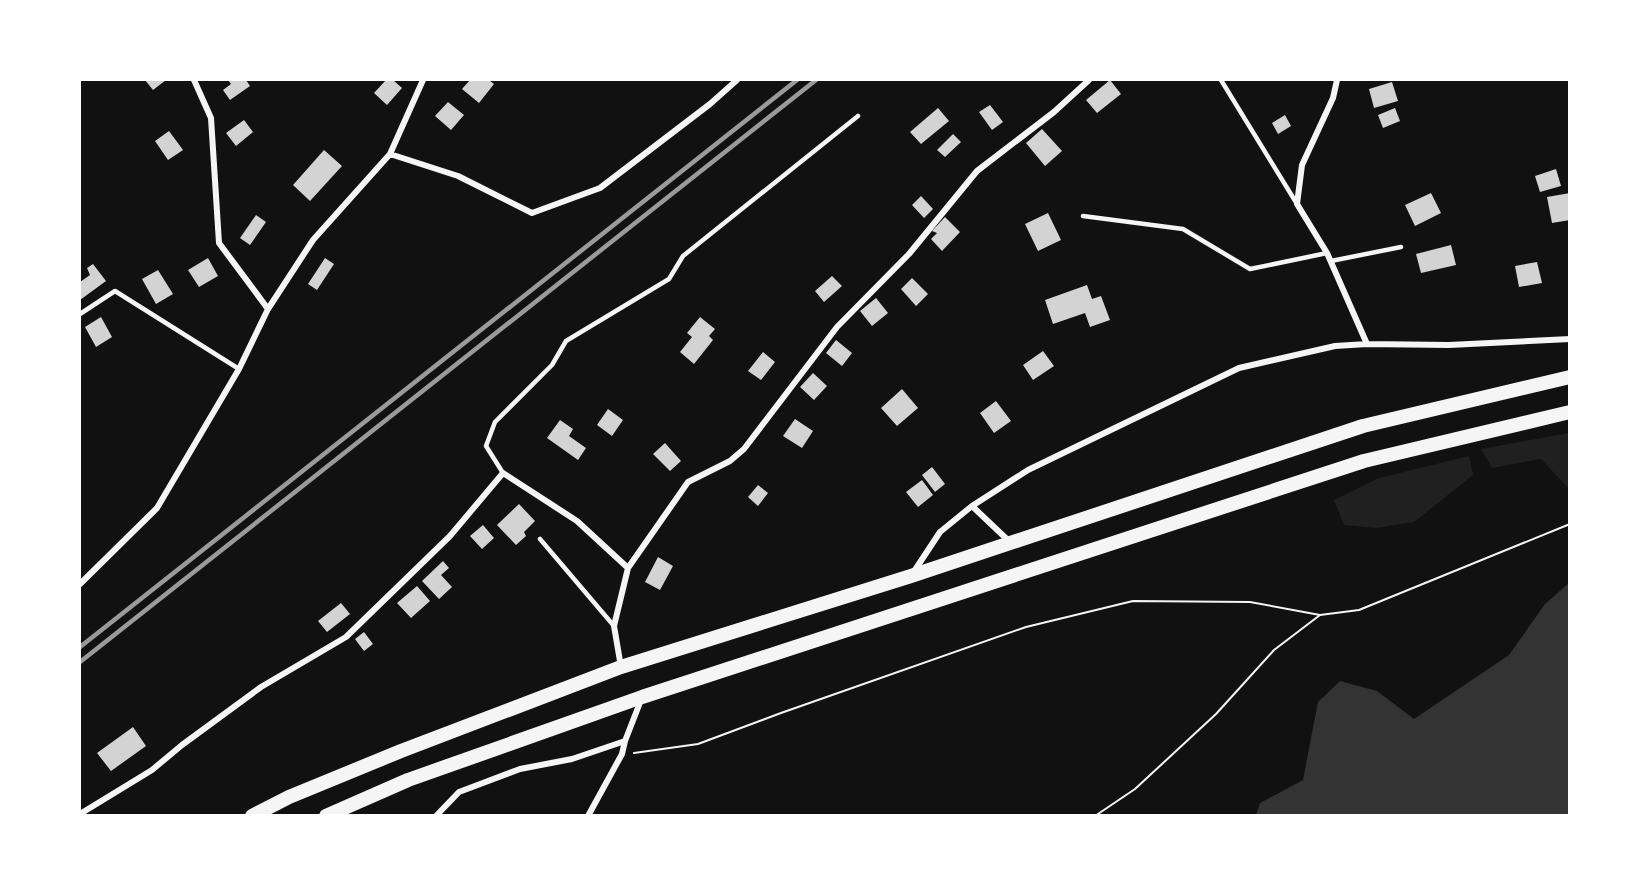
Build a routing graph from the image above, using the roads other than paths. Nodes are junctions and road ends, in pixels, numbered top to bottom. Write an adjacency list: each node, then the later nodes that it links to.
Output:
1 (194, 80): 14 (street)
2 (423, 80): 8 (street)
3 (737, 80): 8 (street)
4 (1089, 80): 25 (street)
5 (1221, 80): 9 (lane)
6 (1337, 80): 9 (street)
7 (858, 116): 21 (lane)
8 (390, 154): 14 (street)
9 (1297, 204): 12 (street)
10 (1083, 216): 12 (lane)
11 (1401, 247): 13 (lane)
12 (1327, 253): 13 (street)
13 (1331, 261): 17 (street)
14 (268, 309): 18 (street)
15 (80, 314): 18 (lane)
16 (1569, 339): 17 (street)
17 (1367, 344): 22 (street)
18 (239, 369): 27 (street)
19 (1569, 377): 24 (main road)
20 (1569, 412): 30 (main road)
21 (503, 472): 25 (street); 32 (street)
22 (972, 506): 24 (street); 26 (street)
23 (540, 539): 28 (lane)
24 (1011, 544): 26 (main road)
25 (628, 568): 28 (street)
26 (911, 576): 29 (main road)
27 (80, 584)
28 (614, 627): 29 (street)
29 (621, 667): 33 (main road)
30 (642, 698): 31 (street); 34 (main road)
31 (625, 741): 35 (street); 36 (street)
32 (80, 814)
33 (252, 816)
34 (326, 816)
35 (436, 816)
36 (588, 816)

